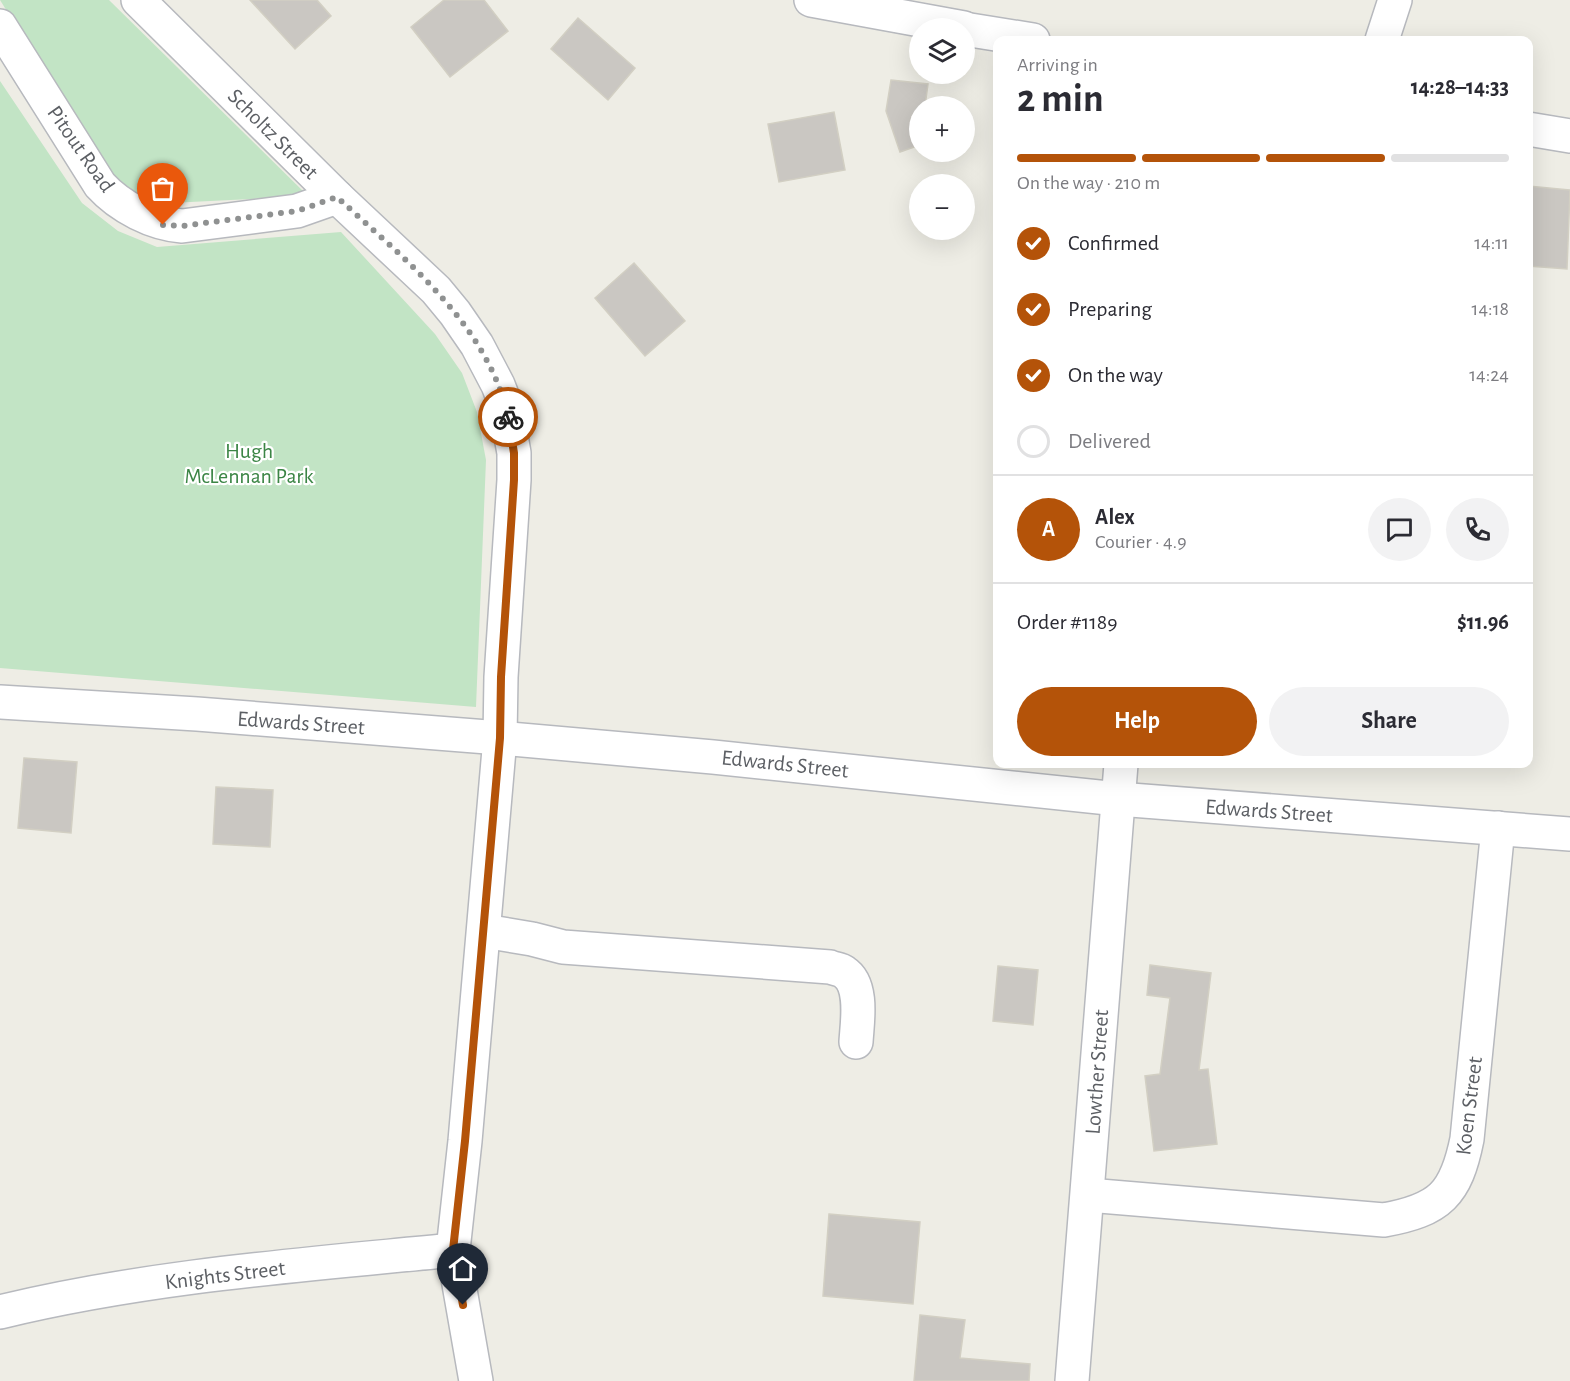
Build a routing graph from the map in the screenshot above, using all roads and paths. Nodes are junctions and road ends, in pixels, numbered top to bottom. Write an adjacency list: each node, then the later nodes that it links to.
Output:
1 (811, 0): 4 (street)
2 (1395, 0): 8 (street)
3 (146, 4): 11 (street, Scholtz Street)
4 (909, 18)
5 (0, 26): 11 (street, Pitout Road)
6 (975, 30): 7 (street)
7 (1010, 36)
8 (1383, 36)
9 (1533, 130): 10 (street)
10 (1570, 136)
11 (337, 197): 13 (street, Scholtz Street)
12 (0, 702): 13 (street, Edwards Street)
13 (500, 738): 15 (street, Edwards Street); 18 (street, Scholtz Street)
14 (1121, 768): 15 (street, Lowther Street)
15 (1118, 799): 16 (street, Edwards Street); 20 (street, Lowther Street)
16 (1498, 828): 17 (street, Edwards Street); 20 (street, Koen Street)
17 (1570, 834)
18 (484, 931): 19 (street); 21 (street, Scholtz Street)
19 (856, 1042)
20 (1088, 1195): 24 (street, Lowther Street)
21 (453, 1250): 22 (street, Knights Street); 23 (street, Scholtz Street)
22 (0, 1312)
23 (476, 1381)
24 (1072, 1381)

